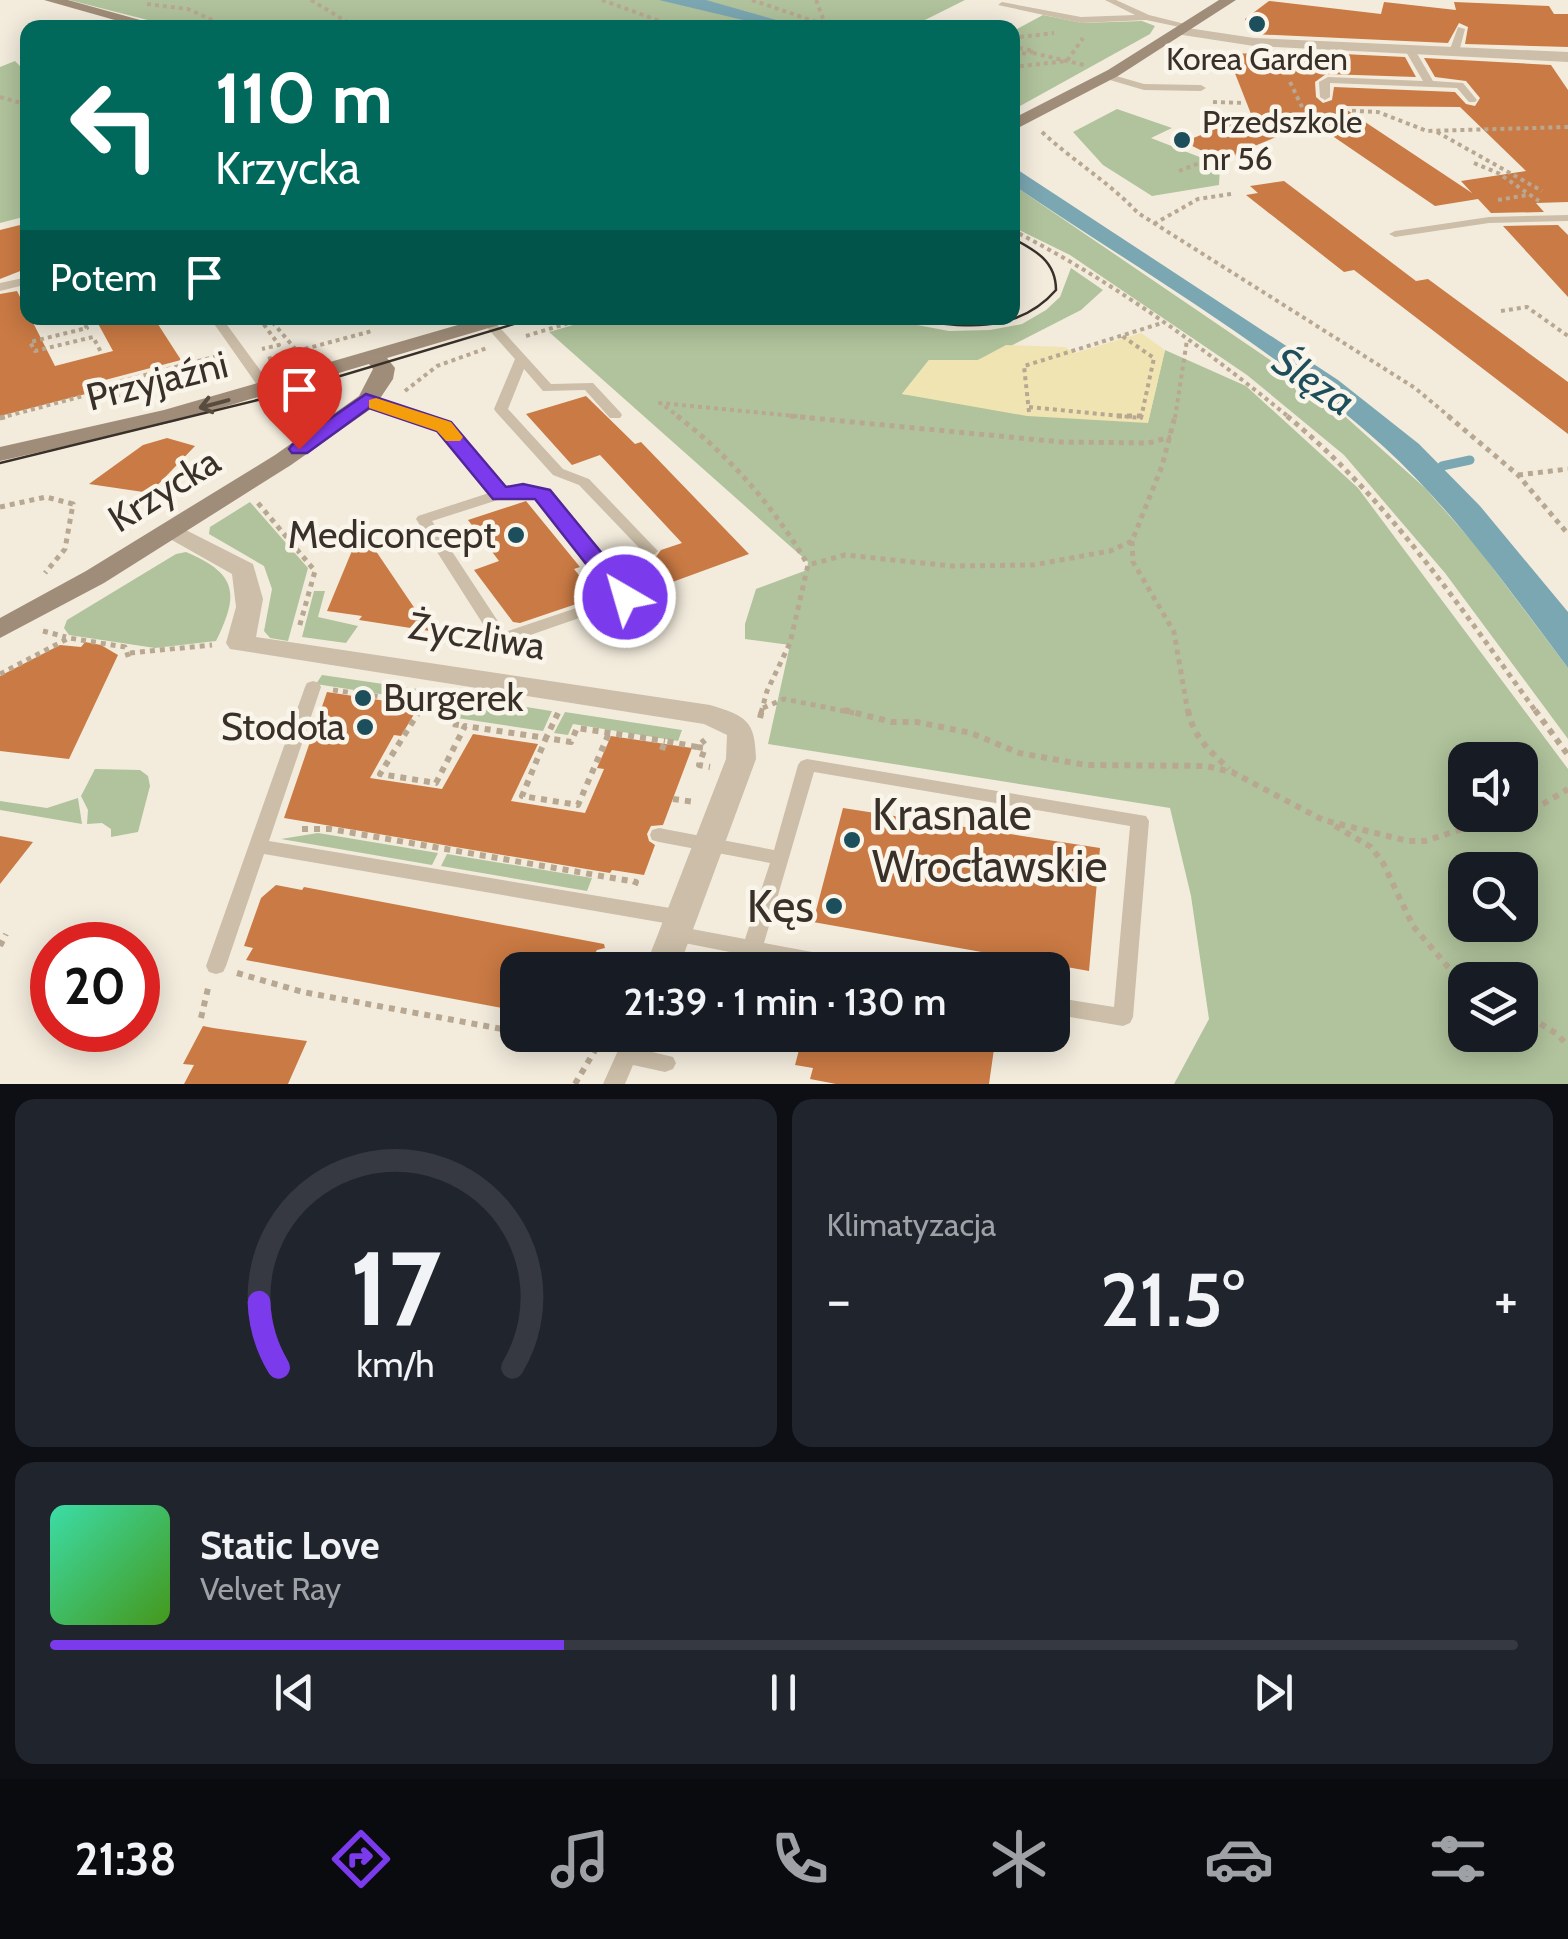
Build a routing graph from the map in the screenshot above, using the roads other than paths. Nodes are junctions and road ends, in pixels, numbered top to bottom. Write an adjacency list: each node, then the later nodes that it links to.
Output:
1 (51, 0): 6 (street)
2 (1109, 0): 5 (lane)
3 (1229, 0): 7 (street)
4 (1002, 4): 5 (lane)
5 (1146, 16): 7 (lane)
6 (130, 20)
7 (1185, 28): 9 (street); 12 (street)
8 (1461, 29): 10 (lane)
9 (1410, 50): 10 (street); 13 (lane)
10 (1454, 52): 11 (street)
11 (1568, 57)
12 (1100, 72): 14 (lane); 17 (street)
13 (1430, 84): 15 (lane); 16 (lane)
14 (1201, 88)
15 (1325, 97)
16 (1472, 100)
17 (1020, 121)
18 (1564, 218): 19 (lane)
19 (1395, 234)
20 (221, 325): 25 (lane)
21 (479, 325): 23 (street, Przyjaźni)
22 (498, 325): 24 (lane)
23 (374, 357): 25 (street, Przyjaźni); 26 (street)
24 (522, 359): 27 (lane); 31 (lane)
25 (267, 389): 28 (street, Przyjaźni, one-way to 28)
26 (376, 404): 29 (lane); 30 (street, Krzycka)
27 (615, 415)
28 (0, 454)
29 (501, 494): 29 (lane)
30 (172, 530): 32 (street, Krzycka); 36 (street, Życzliwa)
31 (650, 550)
32 (0, 630)
33 (321, 688): 35 (lane)
34 (659, 835): 36 (lane)
35 (262, 837): 38 (lane); 42 (lane)
36 (708, 845): 37 (lane); 38 (street, Życzliwa)
37 (781, 858): 41 (lane); 43 (lane)
38 (679, 926): 39 (street, Życzliwa); 40 (lane)
39 (668, 952)
40 (740, 952)
41 (750, 952)
42 (216, 966)
43 (1070, 1008)
44 (628, 1052): 47 (lane)
45 (648, 1052): 46 (lane)
46 (665, 1063)
47 (614, 1084)

